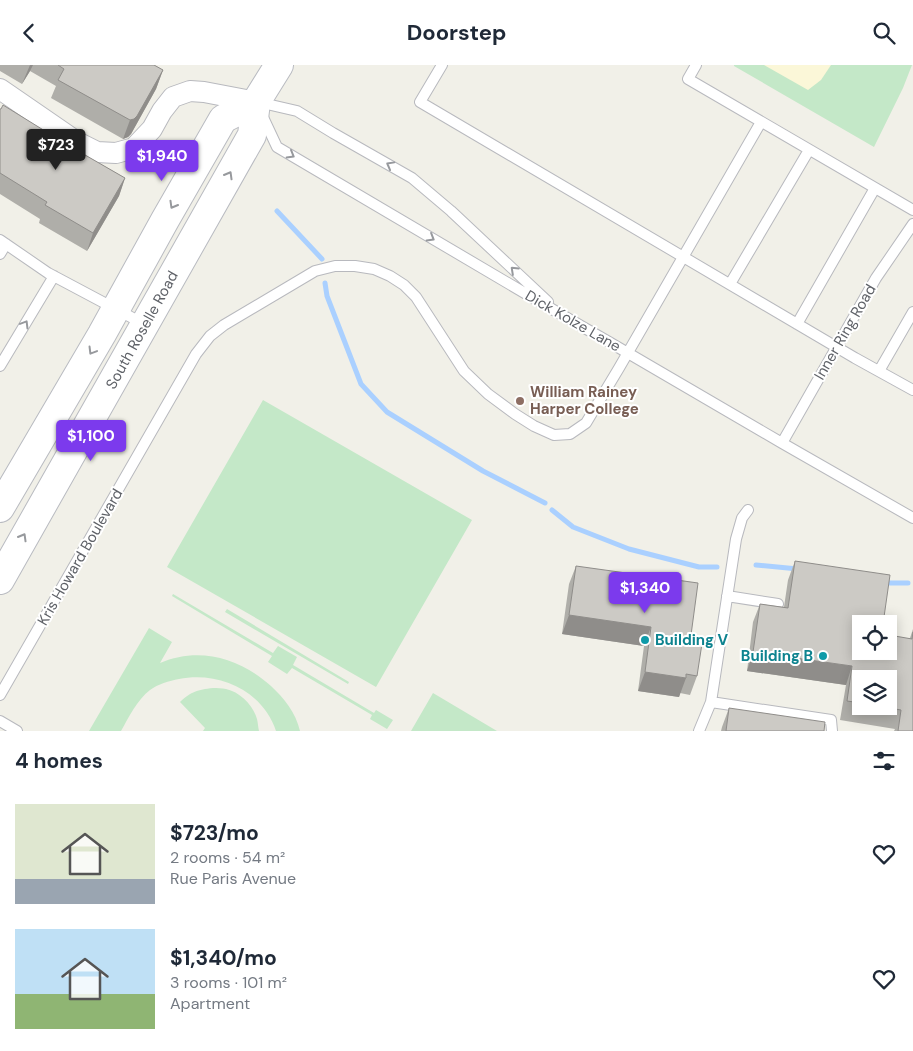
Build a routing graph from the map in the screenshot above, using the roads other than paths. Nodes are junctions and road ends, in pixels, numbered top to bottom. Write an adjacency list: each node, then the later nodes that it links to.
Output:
1 (279, 65): 5 (main road, South Roselle Road)
2 (442, 65): 13 (lane)
3 (696, 65): 6 (lane)
4 (0, 89): 5 (street)
5 (256, 102): 16 (main road, one-way to 16); 18 (lane, one-way to 5); 18 (lane, Dick Kolze Lane, one-way to 18); 19 (main road, South Roselle Road, one-way to 5)
6 (761, 122): 7 (lane); 13 (lane, Kris Howard Boulevard)
7 (809, 150): 8 (lane); 15 (lane)
8 (875, 188): 9 (lane); 20 (lane)
9 (913, 210)
10 (913, 223): 21 (lane, Inner Ring Road)
11 (3, 242): 12 (lane); 14 (lane)
12 (0, 254)
13 (684, 257): 15 (lane); 22 (lane, Kris Howard Boulevard)
14 (54, 276): 16 (lane); 23 (lane, one-way to 14)
15 (730, 285): 20 (lane)
16 (115, 309): 19 (lane); 27 (main road, one-way to 27)
17 (913, 312): 24 (lane)
18 (562, 315): 22 (lane, Dick Kolze Lane)
19 (145, 324): 30 (main road, South Roselle Road, one-way to 19)
20 (797, 324): 21 (lane)
21 (836, 347): 24 (lane); 26 (lane, Inner Ring Road)
22 (628, 353): 26 (lane, Dick Kolze Lane); 33 (lane, Kris Howard Boulevard)
23 (0, 365)
24 (879, 371): 25 (lane)
25 (913, 390)
26 (782, 443): 29 (lane, Dick Kolze Lane)
27 (0, 507)
28 (748, 510): 31 (lane)
29 (913, 518)
30 (0, 580)
31 (727, 596): 32 (lane); 34 (lane)
32 (778, 604)
33 (0, 695)
34 (711, 702): 37 (lane); 38 (lane)
35 (0, 721): 36 (lane)
36 (17, 731)
37 (699, 731)
38 (832, 731)

